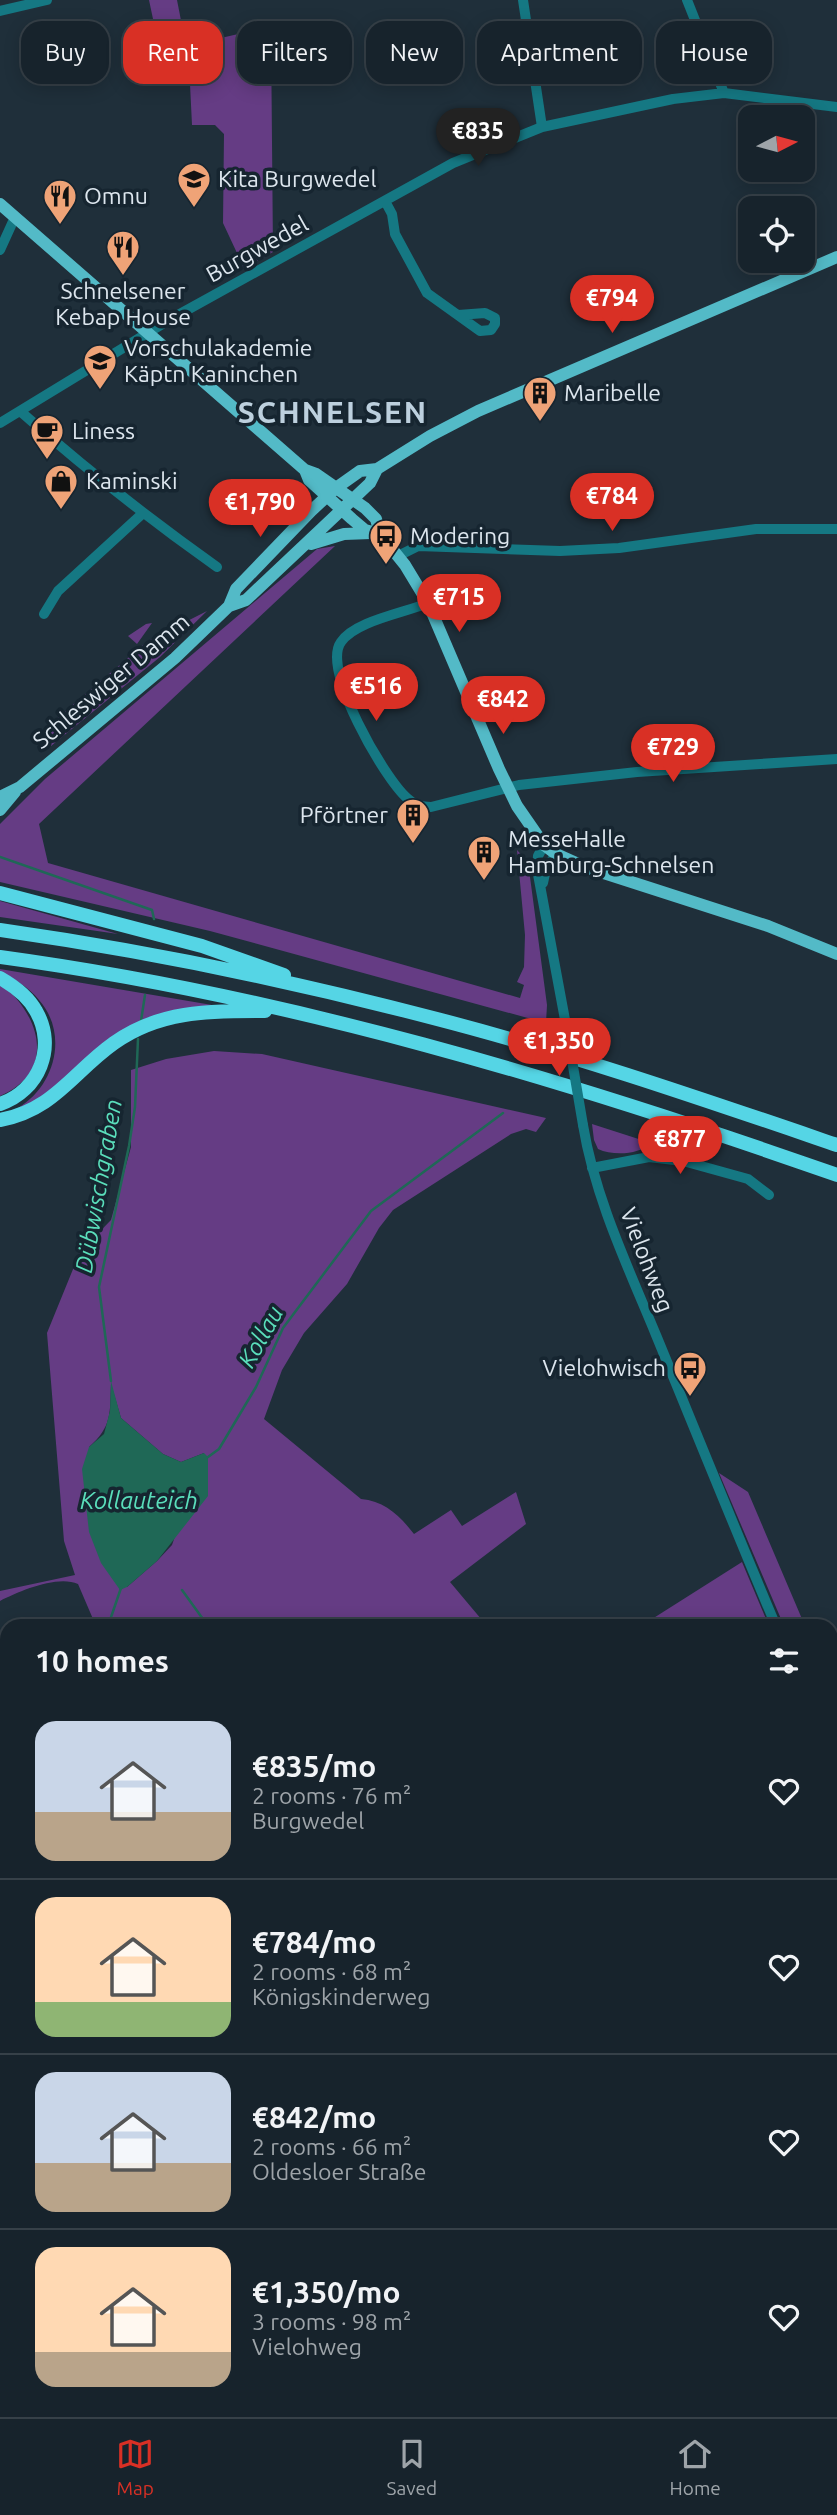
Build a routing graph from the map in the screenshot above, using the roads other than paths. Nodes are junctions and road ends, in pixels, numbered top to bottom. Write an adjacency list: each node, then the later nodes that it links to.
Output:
1 (47, 0): 4 (street)
2 (523, 0): 7 (street)
3 (687, 0): 5 (street)
4 (0, 11)
5 (723, 93): 6 (street, Burgwedel); 7 (street, Burgwedel)
6 (837, 107)
7 (542, 127): 8 (street, Burgwedel)
8 (384, 201): 13 (street); 14 (street, Burgwedel)
9 (0, 204): 10 (main road)
10 (15, 217): 11 (street); 14 (main road)
11 (0, 250)
12 (837, 257): 17 (main road, Schleswiger Damm)
13 (458, 315)
14 (149, 332): 15 (street, Burgwedel); 18 (main road)
15 (20, 411): 16 (street, Burgwedel); 21 (street)
16 (0, 423)
17 (377, 469): 18 (main road, Schleswiger Damm); 19 (main road, Schleswiger Damm)
18 (331, 492): 19 (main road); 20 (main road); 28 (main road, Schleswiger Damm)
19 (353, 500): 20 (main road, Schleswiger Damm); 23 (main road)
20 (342, 510): 23 (main road); 24 (main road, Schleswiger Damm)
21 (142, 514): 26 (street); 29 (street)
22 (837, 529): 25 (street)
23 (377, 533): 24 (main road); 25 (main road)
24 (304, 547): 28 (main road, Schleswiger Damm)
25 (398, 556): 27 (main road)
26 (217, 567)
27 (428, 603): 32 (main road); 32 (street)
28 (229, 606): 31 (main road, Schleswiger Damm)
29 (44, 614)
30 (837, 759): 32 (street)
31 (20, 786): 33 (main road, Schleswiger Damm); 34 (main road, Schleswiger Damm)
32 (507, 787): 35 (main road)
33 (0, 797)
34 (0, 810)
35 (544, 845): 36 (main road); 37 (street, Vielohweg)
36 (556, 854): 37 (street, Vielohweg); 40 (main road)
37 (542, 891): 48 (street, Vielohweg, bridge)
38 (0, 893): 43 (highway)
39 (0, 930): 43 (highway)
40 (837, 954)
41 (0, 957): 44 (highway)
42 (0, 978): 45 (highway)
43 (311, 987): 47 (highway)
44 (294, 1011): 46 (highway); 49 (highway)
45 (0, 1104)
46 (0, 1120)
47 (837, 1145)
48 (592, 1168): 50 (street); 51 (street, Vielohweg)
49 (837, 1175)
50 (769, 1195)
51 (773, 1619)

